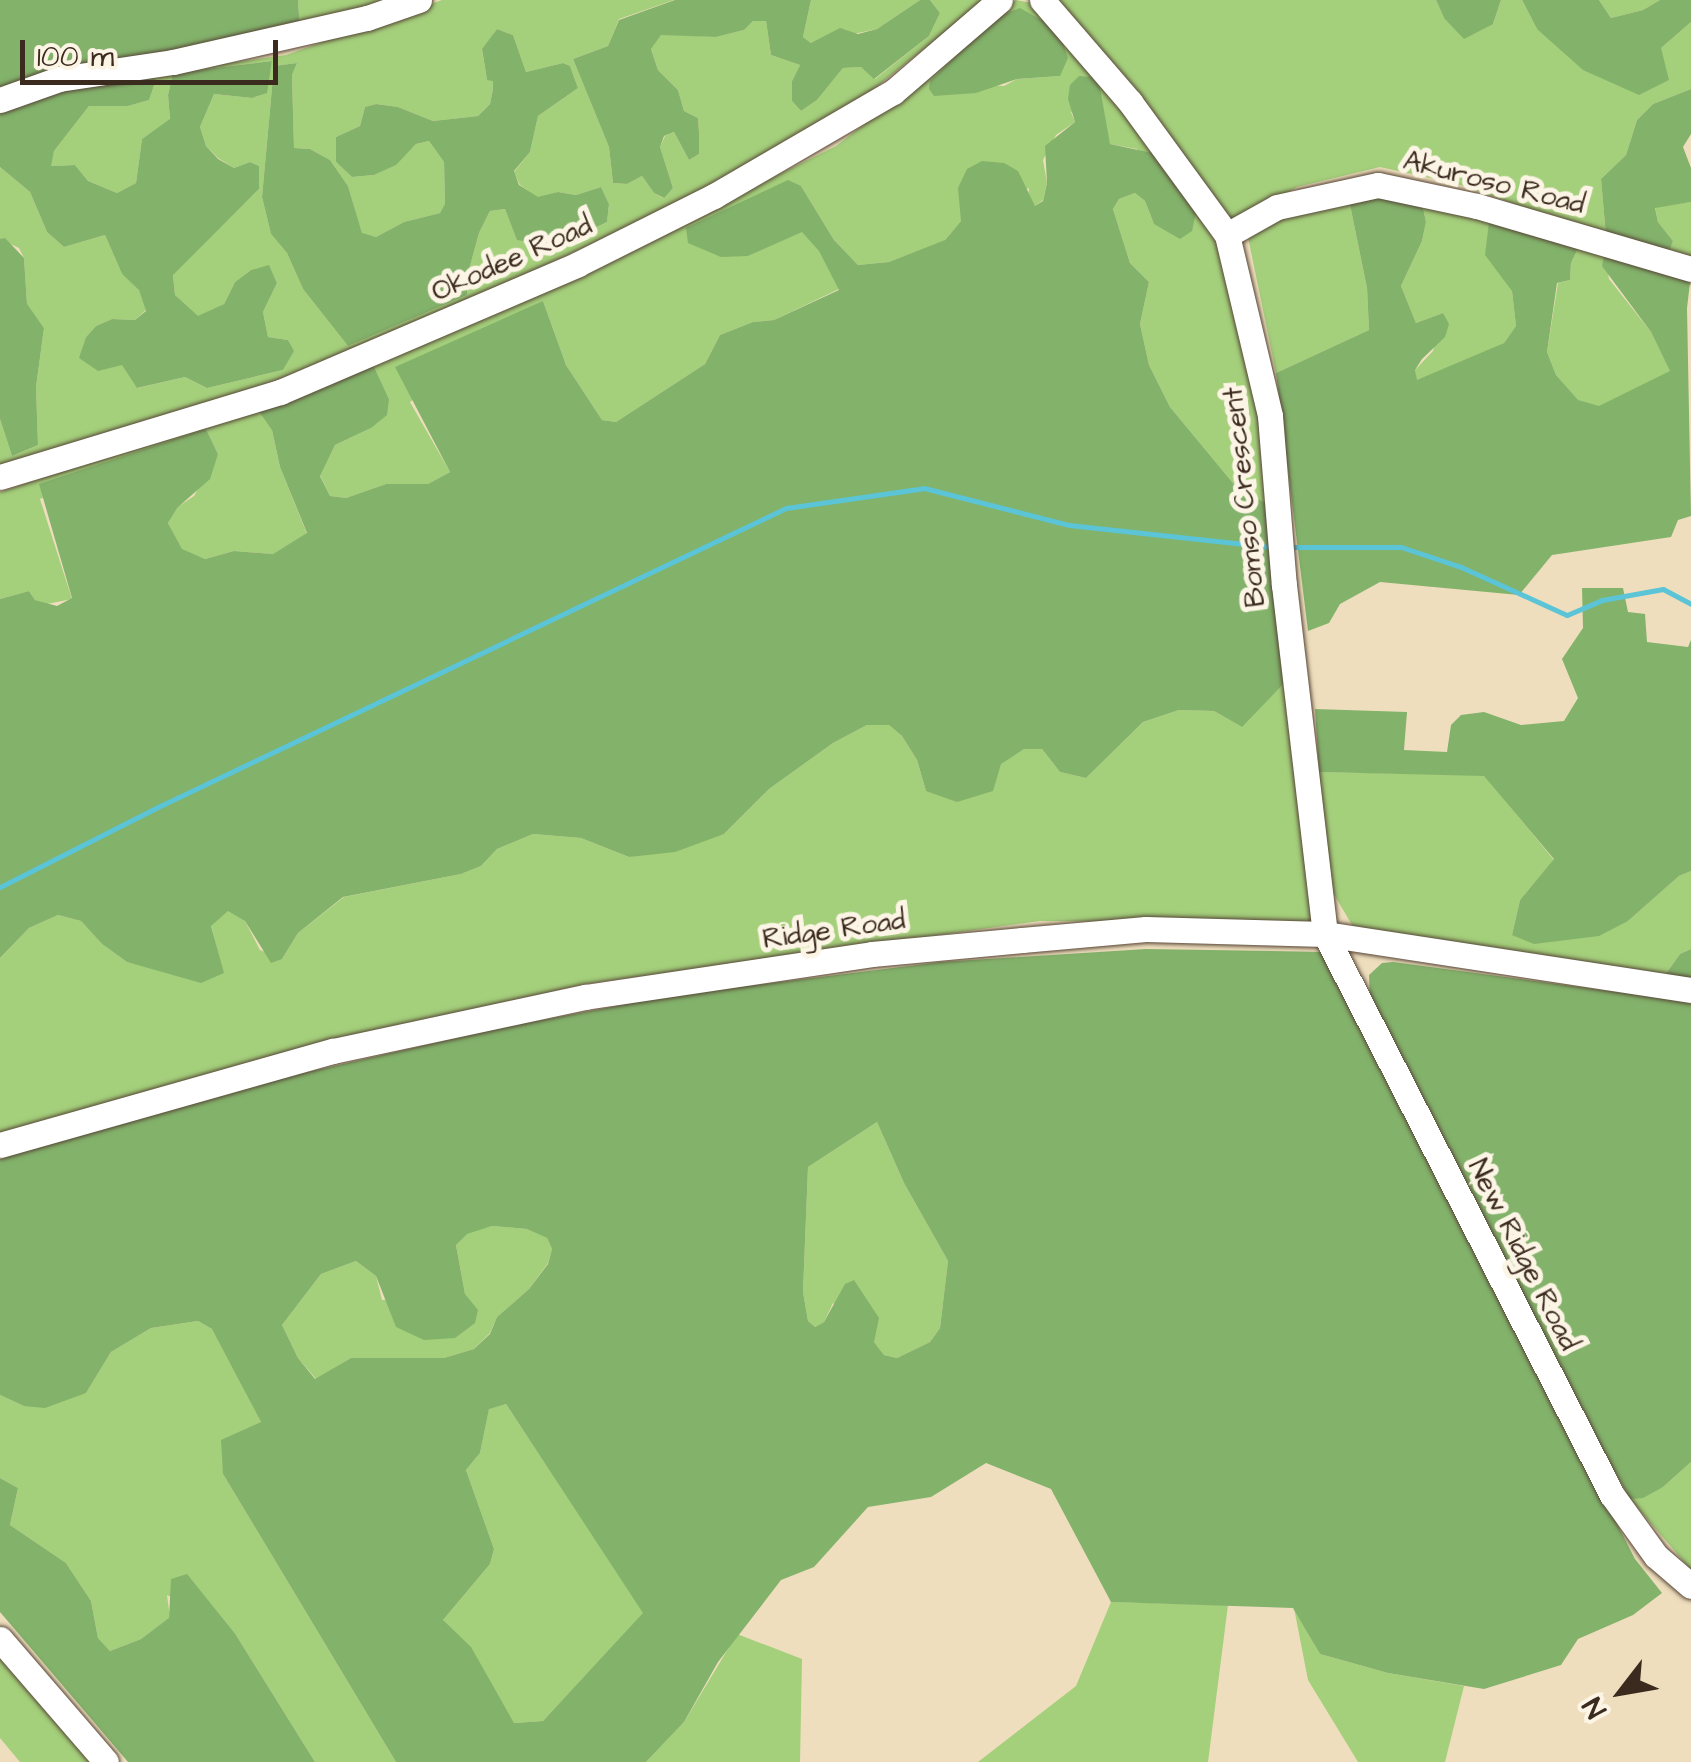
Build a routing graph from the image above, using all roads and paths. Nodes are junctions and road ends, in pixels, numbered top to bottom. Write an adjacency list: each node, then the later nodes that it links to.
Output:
1 (419, 0): 4 (street)
2 (1000, 0): 7 (street, Okodee Road)
3 (1042, 0): 5 (street, Bomso Crescent)
4 (0, 100)
5 (1227, 235): 6 (street, Akuroso Road); 8 (street, Bomso Crescent)
6 (1691, 270)
7 (0, 477)
8 (1325, 934): 9 (street, Ridge Road); 10 (street, Ridge Road); 11 (street, New Ridge Road)
9 (1691, 990)
10 (0, 1144)
11 (1691, 1586)
12 (0, 1640): 13 (street)
13 (106, 1762)

